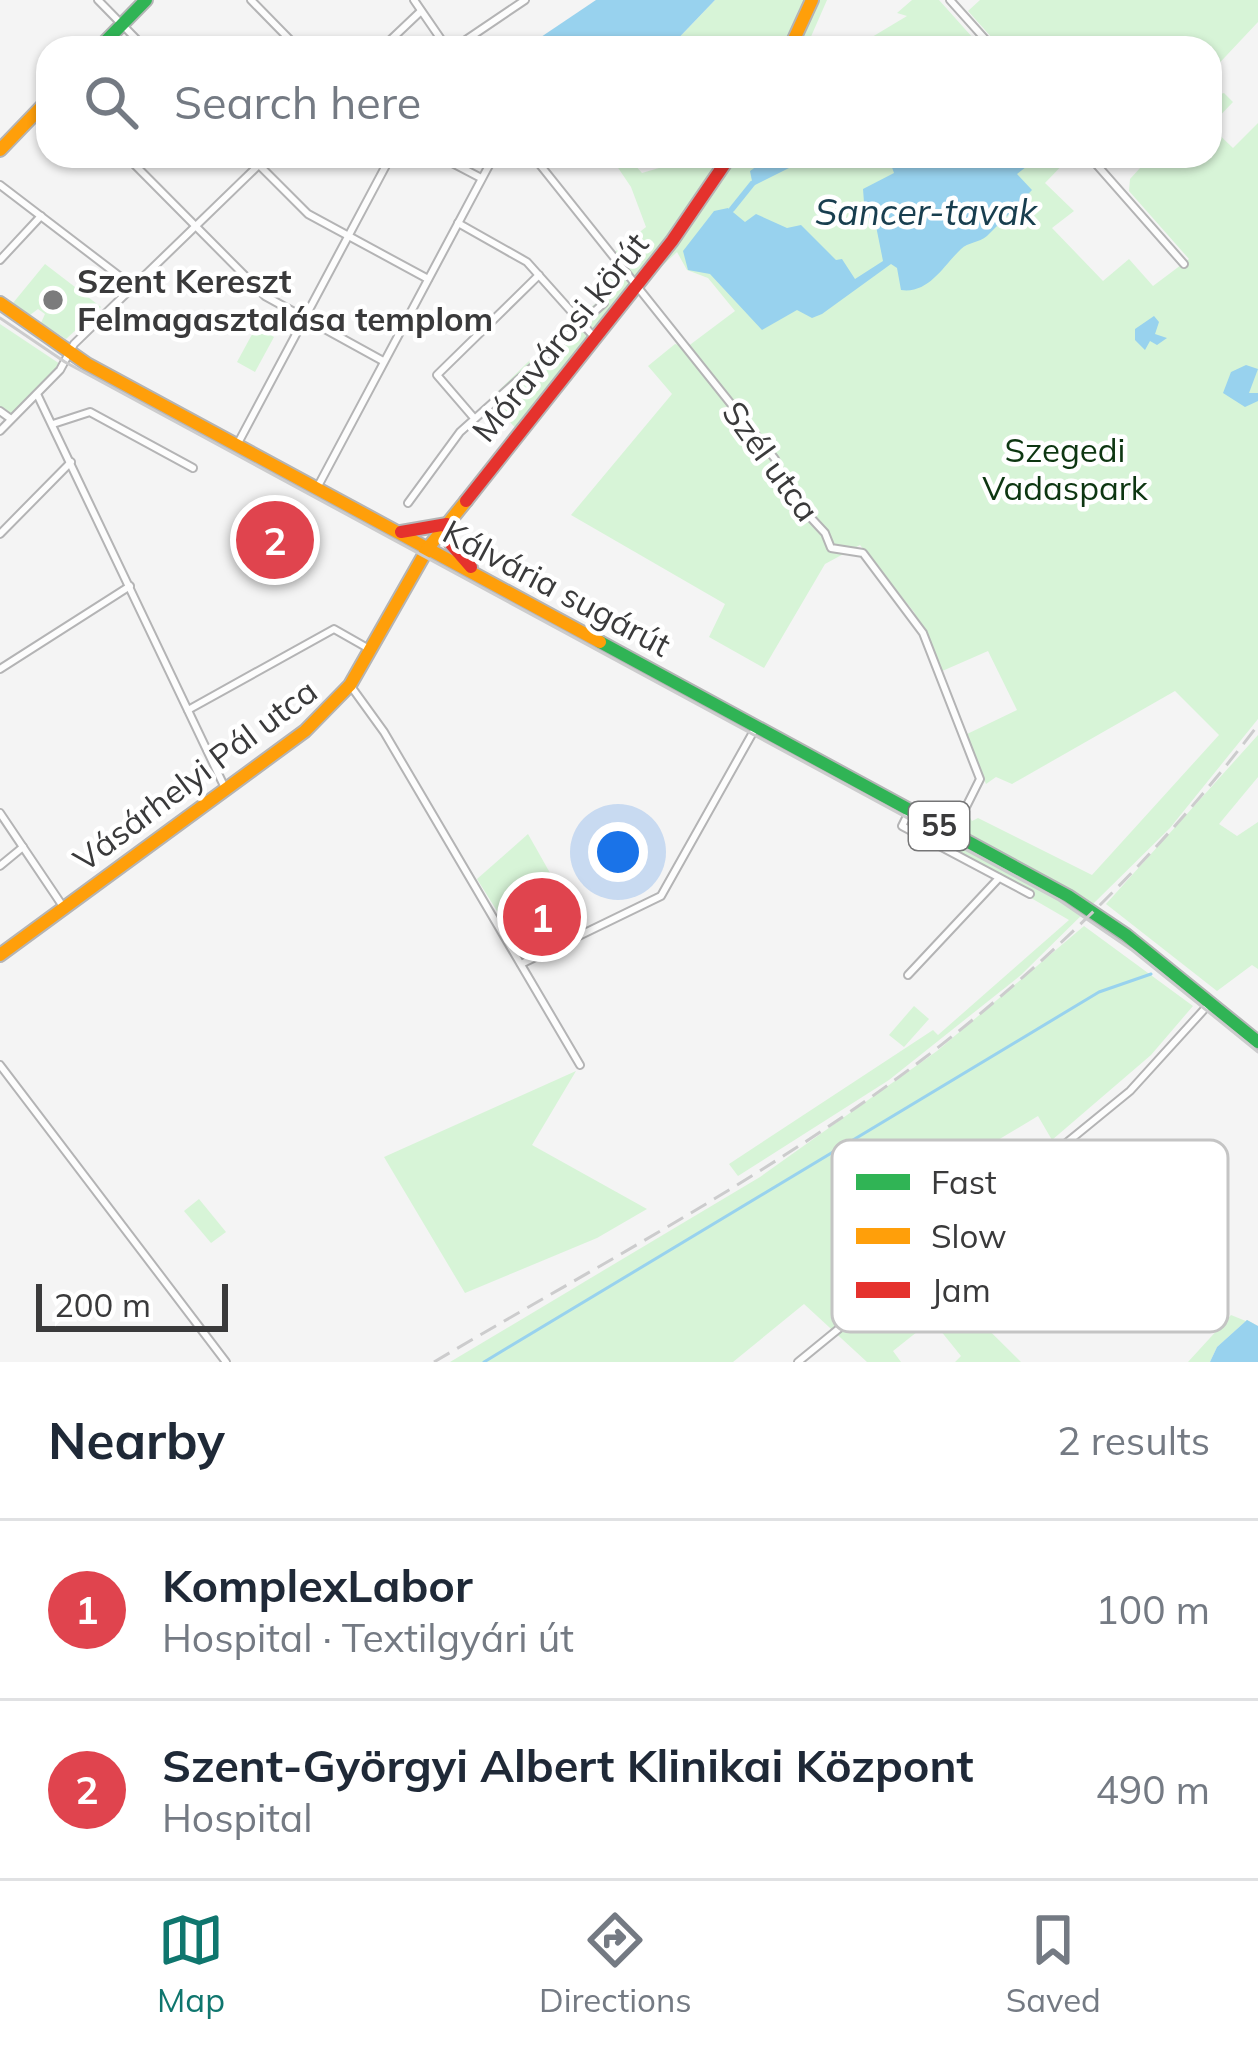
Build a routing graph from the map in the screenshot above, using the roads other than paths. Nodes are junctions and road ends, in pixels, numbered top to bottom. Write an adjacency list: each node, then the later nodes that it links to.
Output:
1 (98, 0): 9 (street)
2 (146, 0): 9 (main road)
3 (251, 0): 12 (street)
4 (414, 0): 8 (street)
5 (525, 0): 15 (street)
6 (812, 0): 16 (main road)
7 (950, 0): 17 (street)
8 (421, 11): 13 (street); 14 (street)
9 (122, 24): 10 (main road); 11 (street)
10 (110, 36)
11 (134, 36)
12 (286, 36)
13 (395, 36)
14 (441, 36)
15 (469, 36)
16 (796, 36)
17 (982, 36)
18 (36, 112): 19 (main road)
19 (0, 150)
20 (138, 168): 33 (street)
21 (256, 168): 33 (street)
22 (262, 168): 34 (street)
23 (385, 168): 34 (street)
24 (462, 168): 29 (street)
25 (487, 168): 29 (street)
26 (543, 168): 40 (street, Szél utca)
27 (721, 168): 40 (main road, Móravárosi körút)
28 (1100, 168): 36 (street)
29 (481, 178): 32 (street)
30 (0, 185): 31 (street)
31 (41, 217): 35 (street); 39 (street)
32 (458, 223): 37 (street); 38 (street)
33 (196, 226): 39 (street); 43 (street)
34 (348, 237): 38 (street); 43 (street)
35 (0, 260)
36 (1184, 264)
37 (539, 275): 44 (street); 50 (street)
38 (428, 279): 47 (street)
39 (132, 286): 46 (street)
40 (637, 286): 45 (main road, Móravárosi körút); 73 (street, Szél utca)
41 (0, 303): 46 (main road, Kálvária sugárút / 55)
42 (604, 303): 44 (street)
43 (305, 319): 47 (street); 54 (street)
44 (580, 325): 45 (street); 50 (street)
45 (596, 339): 59 (main road, Móravárosi körút)
46 (69, 353): 48 (street); 54 (main road, Kálvária sugárút / 55)
47 (383, 361): 57 (street)
48 (37, 394): 51 (street); 52 (street)
49 (0, 411): 51 (street)
50 (474, 418): 58 (street)
51 (11, 419): 53 (street)
52 (53, 424): 55 (street); 56 (street)
53 (0, 430)
54 (237, 445): 57 (main road, Kálvária sugárút / 55)
55 (71, 462): 61 (street); 64 (street)
56 (194, 468)
57 (317, 488): 60 (main road, Kálvária sugárút / 55)
58 (408, 503)
59 (446, 524): 60 (main road); 62 (main road, Móravárosi körút); 63 (main road)
60 (397, 532): 62 (main road, Kálvária sugárút / 55)
61 (0, 534)
62 (428, 548): 63 (main road, Kálvária sugárút / 55); 65 (main road, Vásárhelyi Pál utca)
63 (479, 575): 69 (main road, Kálvária sugárút / 55)
64 (130, 586): 66 (street); 68 (street)
65 (371, 650): 67 (main road, Vásárhelyi Pál utca); 68 (street)
66 (0, 670)
67 (350, 685): 70 (main road, Vásárhelyi Pál utca); 80 (street)
68 (188, 710): 70 (street)
69 (756, 727): 71 (main road, Kálvária sugárút / 55); 80 (street)
70 (225, 788): 78 (main road, Vásárhelyi Pál utca)
71 (910, 810): 73 (main road, Kálvária sugárút / 55); 76 (street)
72 (0, 813): 74 (street)
73 (953, 833): 82 (main road, Kálvária sugárút / 55)
74 (23, 847): 75 (street); 78 (street)
75 (0, 866)
76 (999, 878): 77 (street); 81 (street)
77 (1030, 894)
78 (64, 908): 79 (main road, Vásárhelyi Pál utca)
79 (0, 955)
80 (520, 964): 85 (street)
81 (908, 975)
82 (1210, 1004): 83 (main road, 55); 86 (street)
83 (1258, 1042)
84 (0, 1065): 88 (street)
85 (580, 1065)
86 (1069, 1140)
87 (834, 1332): 89 (street)
88 (226, 1362)
89 (798, 1362)

